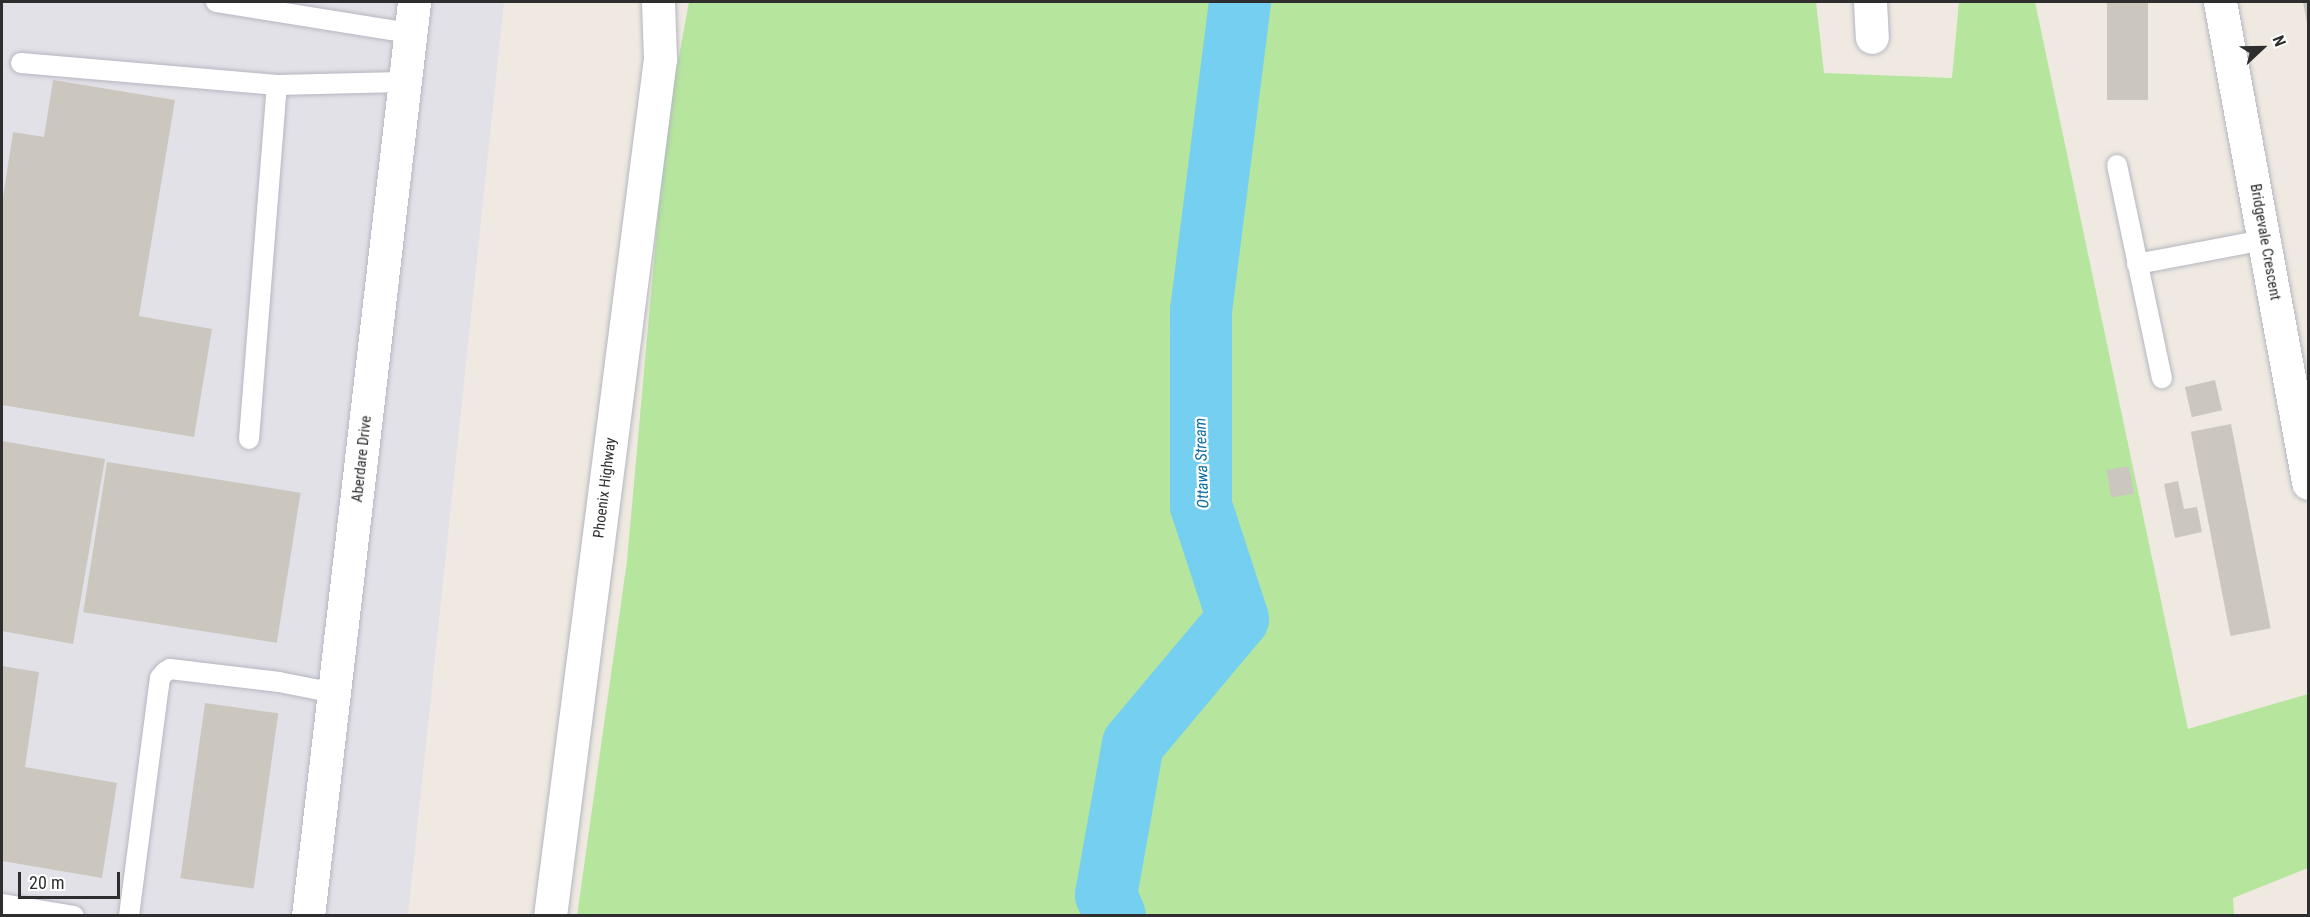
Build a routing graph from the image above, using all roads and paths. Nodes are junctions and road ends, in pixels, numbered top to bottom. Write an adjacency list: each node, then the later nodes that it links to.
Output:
1 (216, 2): 7 (lane)
2 (414, 2): 7 (street, Aberdare Drive)
3 (658, 2): 9 (street, Phoenix Highway)
4 (678, 2): 9 (street, Phoenix Highway)
5 (1870, 2): 8 (street)
6 (2220, 2): 14 (street, Bridgevale Crescent)
7 (410, 33): 11 (street, Aberdare Drive)
8 (1872, 37)
9 (660, 59): 24 (street, Phoenix Highway)
10 (21, 63): 12 (lane)
11 (402, 82): 12 (lane); 19 (street, Aberdare Drive)
12 (277, 85): 17 (lane)
13 (2117, 165): 15 (lane)
14 (2264, 240): 15 (lane); 18 (street, Bridgevale Crescent)
15 (2137, 264): 16 (lane)
16 (2162, 378)
17 (249, 439)
18 (2308, 483)
19 (335, 693): 22 (lane); 23 (street, Aberdare Drive)
20 (2, 904): 21 (lane)
21 (74, 915)
22 (129, 915)
23 (308, 915)
24 (550, 915)

